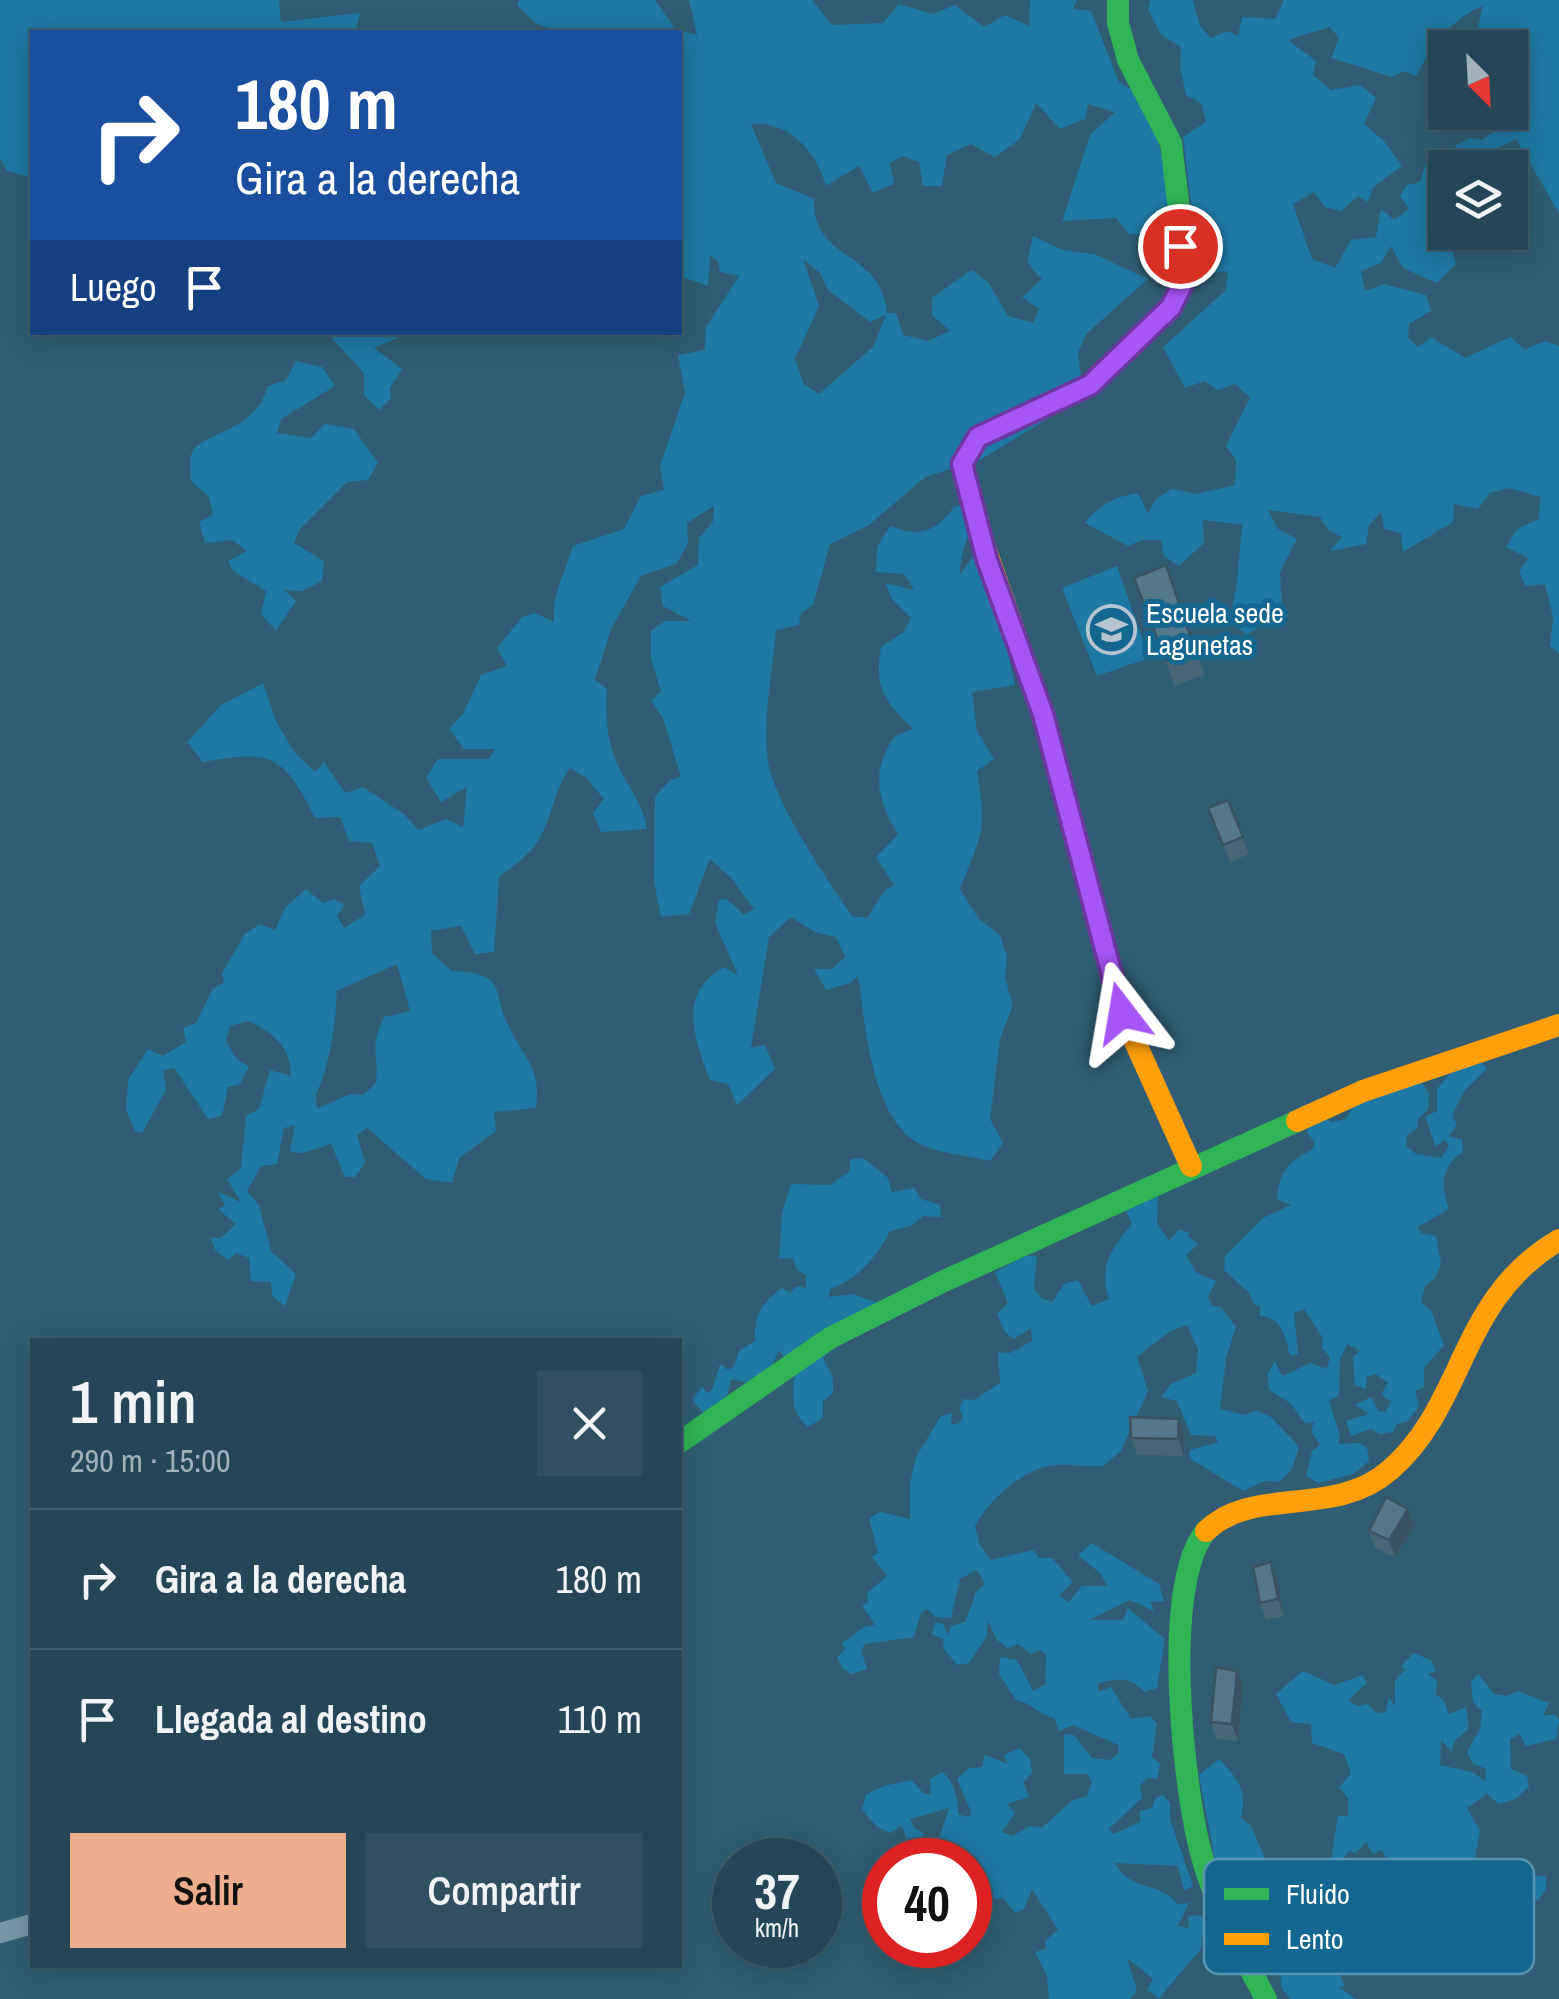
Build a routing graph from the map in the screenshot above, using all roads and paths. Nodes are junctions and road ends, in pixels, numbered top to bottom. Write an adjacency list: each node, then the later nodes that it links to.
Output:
1 (1118, 0): 3 (street)
2 (1559, 1024): 3 (street)
3 (1190, 1166): 5 (street)
4 (1559, 1240): 6 (street)
5 (682, 1441)
6 (1204, 1862)
7 (30, 1925): 8 (street)
8 (0, 1933)
9 (1253, 1974): 10 (street)
10 (1266, 1999)

